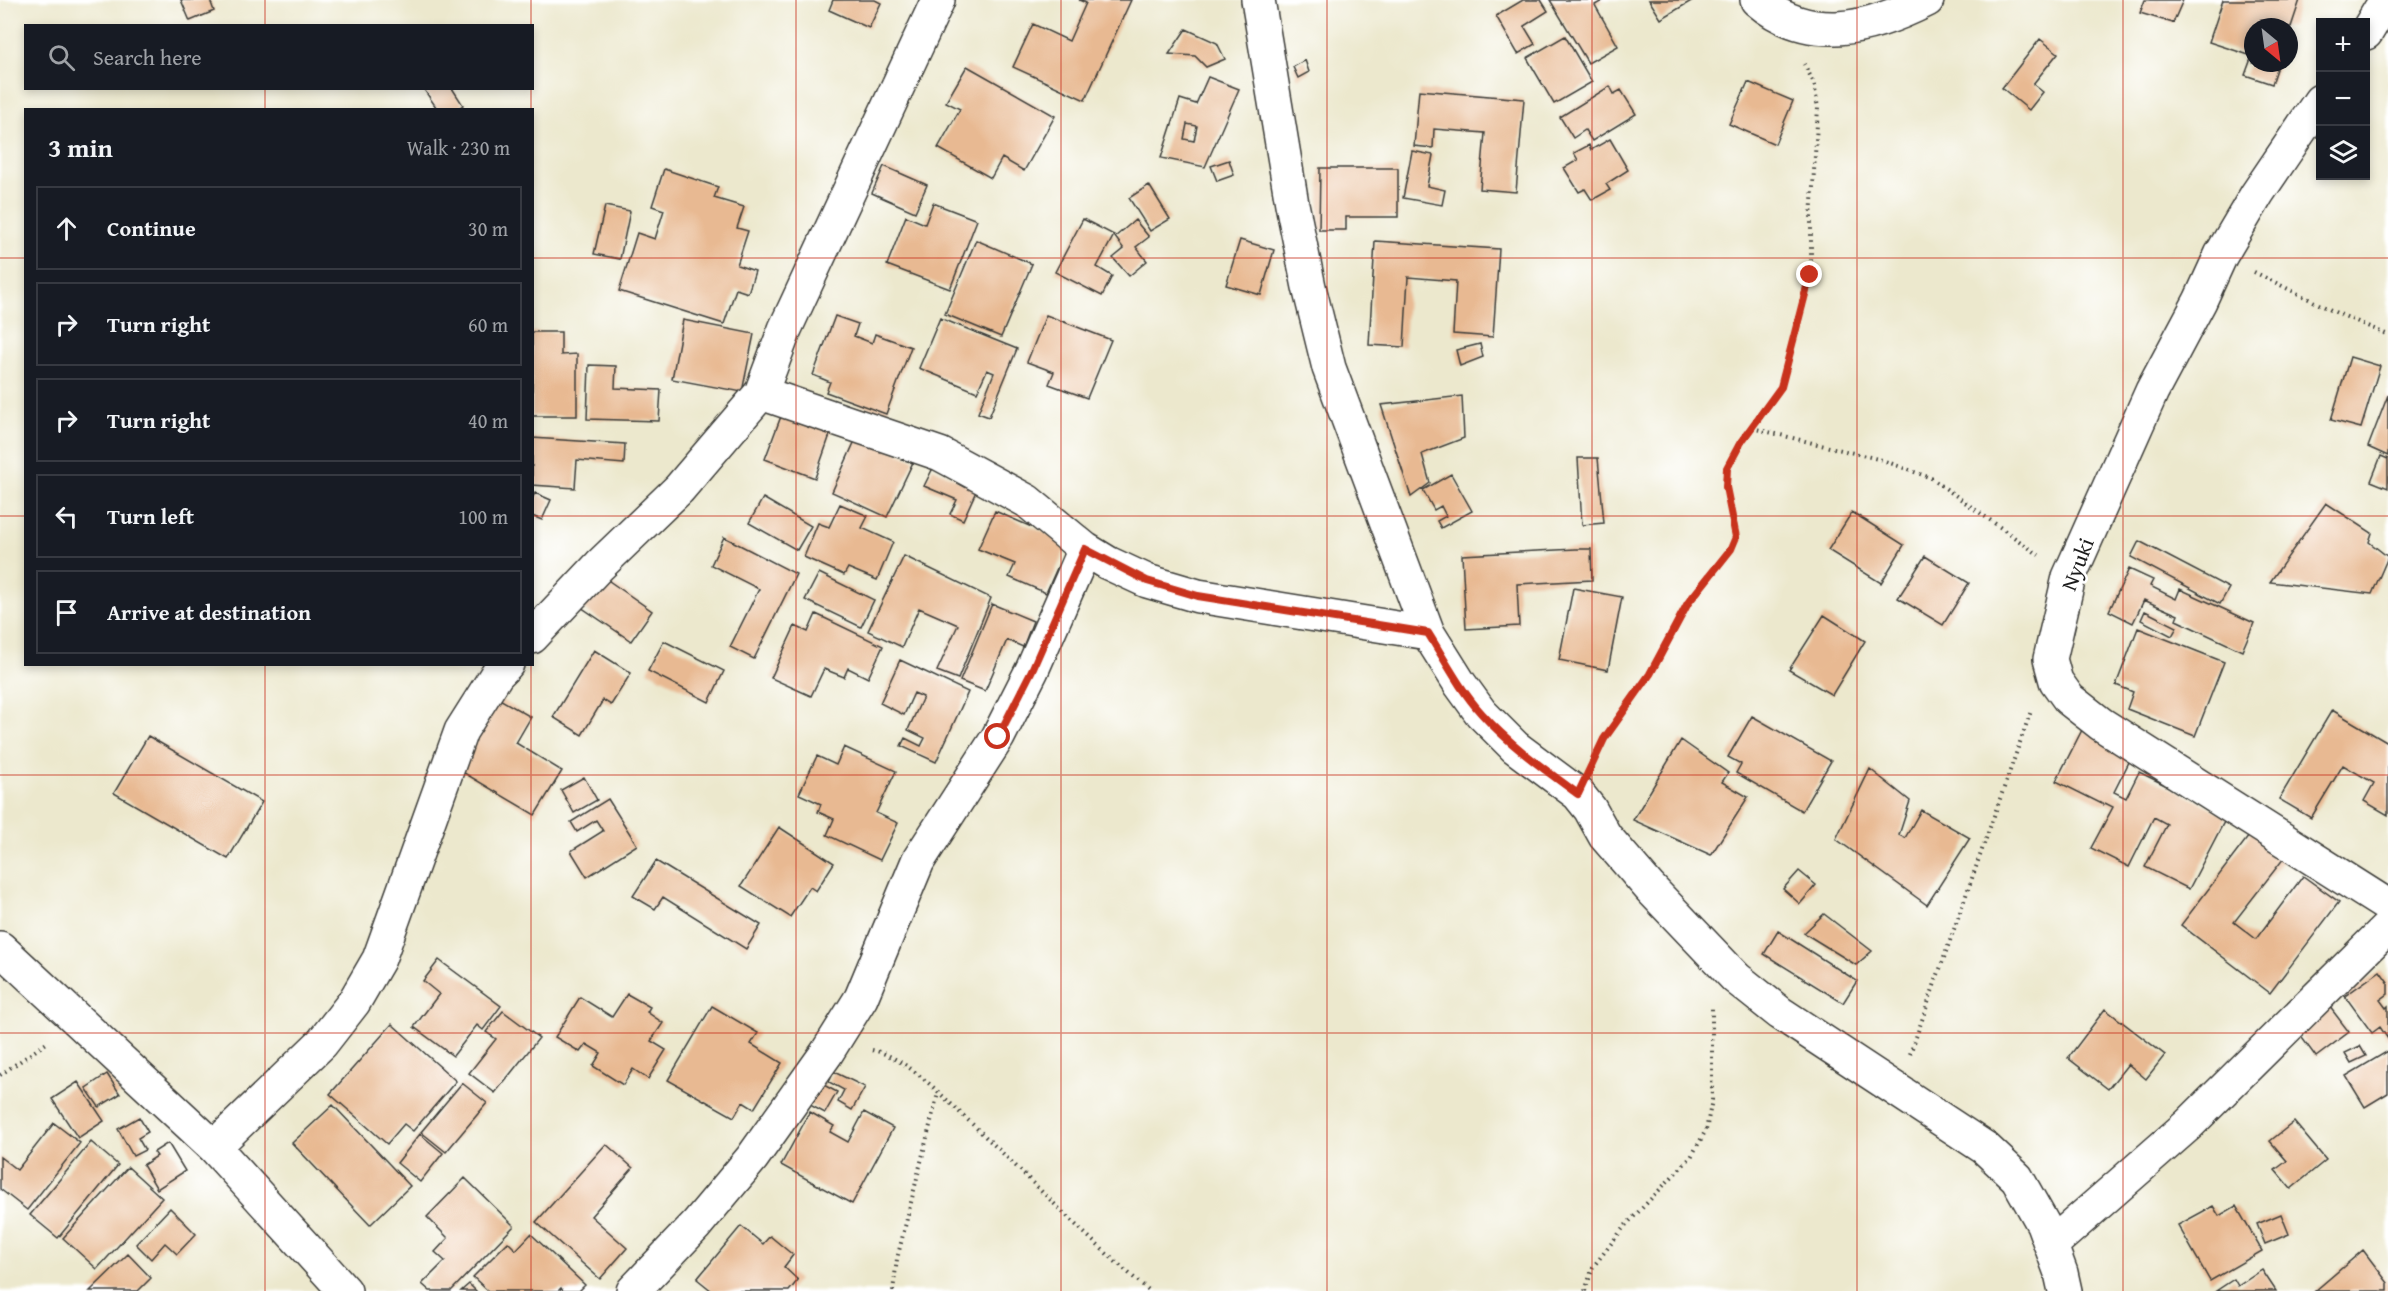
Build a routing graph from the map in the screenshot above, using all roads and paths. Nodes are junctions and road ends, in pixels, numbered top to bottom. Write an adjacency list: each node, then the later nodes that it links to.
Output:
1 (938, 0): 11 (street)
2 (1258, 0): 15 (street)
3 (1757, 0): 4 (street)
4 (1927, 0)
5 (2386, 0): 6 (street)
6 (2370, 26)
7 (1800, 56): 12 (path)
8 (2316, 107): 9 (street, Nyuki)
9 (2221, 255): 10 (path); 14 (street, Nyuki)
10 (2388, 335)
11 (761, 393): 13 (street); 16 (street)
12 (1752, 428): 14 (path); 19 (path)
13 (1085, 549): 15 (street); 25 (street)
14 (2069, 577): 17 (street, Nyuki)
15 (1428, 633): 19 (street)
16 (534, 635)
17 (2050, 659): 20 (street); 27 (path)
18 (505, 666): 29 (street)
19 (1578, 794): 23 (street)
20 (2388, 906)
21 (2388, 927): 30 (street)
22 (0, 948): 24 (street)
23 (1716, 957): 27 (street); 35 (path)
24 (78, 1022): 26 (path); 29 (street)
25 (826, 1054): 28 (path); 32 (street)
26 (0, 1075)
27 (1898, 1089): 30 (street)
28 (938, 1093): 33 (path); 34 (path)
29 (214, 1147): 31 (street)
30 (2051, 1245): 36 (street)
31 (345, 1291)
32 (633, 1291)
33 (893, 1291)
34 (1150, 1291)
35 (1585, 1291)
36 (2065, 1291)

